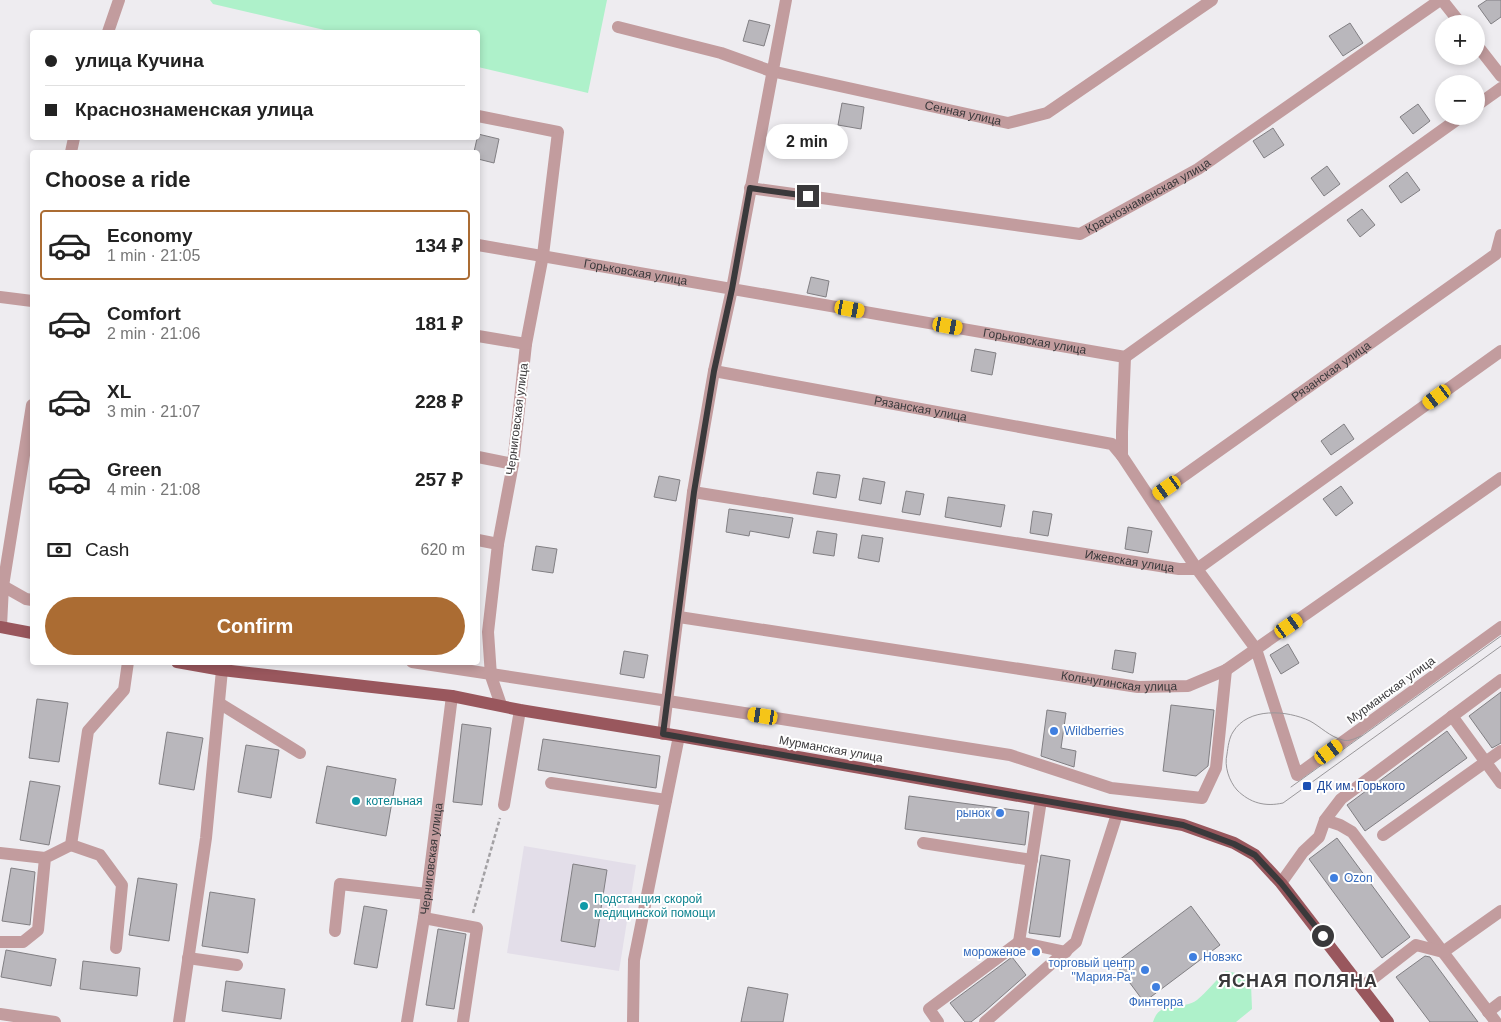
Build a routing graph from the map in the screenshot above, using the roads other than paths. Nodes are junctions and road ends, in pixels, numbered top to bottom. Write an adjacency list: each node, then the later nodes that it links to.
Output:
1 (119, 0): 7 (street)
2 (786, 0): 9 (street)
3 (1212, 0): 9 (street, Сенная улица)
4 (1441, 0): 5 (street); 15 (street, Краснознаменская улица)
5 (1454, 15)
6 (618, 27): 9 (street, Сенная улица)
7 (109, 30)
8 (1485, 56): 10 (street)
9 (771, 71): 15 (street)
10 (1501, 76)
11 (1501, 88): 12 (street)
12 (1485, 100)
13 (480, 116): 18 (street, Черниговская улица)
14 (1449, 125): 25 (street)
15 (750, 188): 19 (street)
16 (1501, 235): 34 (street, Рязанская улица)
17 (480, 245): 18 (street, Горьковская улица)
18 (543, 255): 19 (street, Горьковская улица); 23 (street, Черниговская улица)
19 (732, 289): 25 (street, Горьковская улица); 26 (street)
20 (0, 297): 21 (street)
21 (30, 301)
22 (480, 336): 23 (street)
23 (526, 344): 31 (street, Черниговская улица)
24 (1501, 351): 39 (street)
25 (1125, 357): 29 (street)
26 (714, 371): 29 (street, Рязанская улица); 33 (street)
27 (30, 430): 28 (street)
28 (28, 455): 38 (street)
29 (1122, 456): 34 (street)
30 (480, 457): 31 (street)
31 (513, 464): 36 (street, Черниговская улица)
32 (1501, 478): 46 (street, Кольчугинская улица)
33 (694, 492): 39 (street, Ижевская улица); 42 (street)
34 (1151, 500): 39 (street)
35 (480, 540): 36 (street)
36 (498, 544): 52 (street, Черниговская улица)
37 (0, 554): 38 (street)
38 (6, 569): 40 (street)
39 (1197, 569): 46 (street)
40 (1, 587): 41 (street); 43 (street)
41 (30, 600)
42 (679, 617): 51 (street, Кольчугинская улица); 55 (street)
43 (1, 626): 45 (main road)
44 (1501, 627): 46 (street, Мурманская улица)
45 (30, 633)
46 (1256, 649): 51 (street, Кольчугинская улица)
47 (128, 665): 74 (street)
48 (194, 665): 50 (main road, Мурманская улица)
49 (429, 665): 52 (street)
50 (222, 670): 54 (main road, Мурманская улица); 56 (street)
51 (1226, 670): 55 (street)
52 (491, 676): 55 (street); 57 (street, Черниговская улица)
53 (1501, 680): 59 (street)
54 (452, 696): 57 (main road, Мурманская улица); 79 (street, Черниговская улица)
55 (668, 701): 60 (street)
56 (219, 703): 63 (street); 88 (street)
57 (501, 705): 58 (main road, Мурманская улица)
58 (520, 710): 60 (main road, Мурманская улица); 69 (street)
59 (1452, 716): 64 (street); 71 (street)
60 (663, 734): 61 (main road, Мурманская улица)
61 (679, 736): 67 (street); 68 (main road, Мурманская улица)
62 (1501, 750): 64 (street)
63 (300, 753)
64 (1486, 762): 66 (street); 72 (street)
65 (551, 783): 67 (street)
66 (1501, 783)
67 (666, 800): 98 (street)
68 (1041, 800): 70 (main road, Мурманская улица); 77 (street)
69 (504, 805)
70 (1117, 814): 78 (main road, Мурманская улица); 86 (street)
71 (1325, 820): 78 (street); 87 (street)
72 (1382, 835)
73 (923, 843): 77 (street)
74 (71, 845): 76 (street); 85 (street)
75 (0, 853): 76 (street)
76 (45, 858): 83 (street)
77 (1032, 860): 84 (street)
78 (1281, 883): 90 (main road, Мурманская улица)
79 (427, 894): 81 (street, Черниговская улица); 82 (street)
80 (1501, 911): 87 (street)
81 (424, 918): 96 (street, Черниговская улица); 97 (street)
82 (335, 931)
83 (0, 942)
84 (1020, 942): 86 (street); 99 (street)
85 (116, 948)
86 (1066, 952): 100 (street)
87 (1443, 952): 90 (street); 93 (street)
88 (188, 958): 89 (street); 95 (street)
89 (237, 965)
90 (1362, 987): 101 (main road, Мурманская улица)
91 (1501, 1002): 93 (street)
92 (0, 1014): 94 (street)
93 (1492, 1017)
94 (56, 1022)
95 (179, 1022)
96 (407, 1022)
97 (463, 1022)
98 (633, 1022)
99 (938, 1022)
100 (986, 1022)
101 (1388, 1022)

